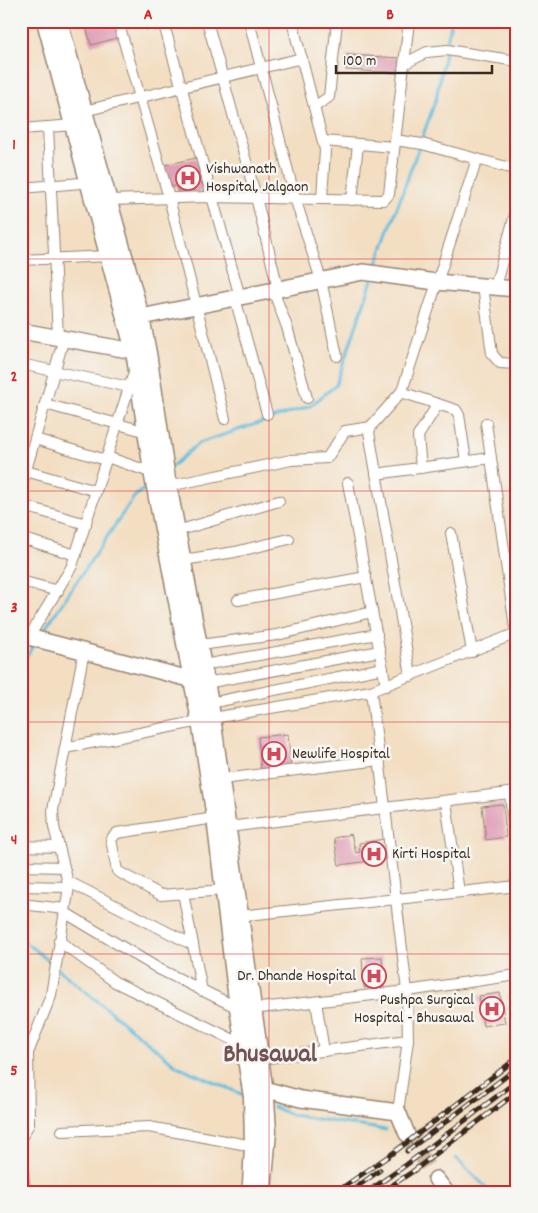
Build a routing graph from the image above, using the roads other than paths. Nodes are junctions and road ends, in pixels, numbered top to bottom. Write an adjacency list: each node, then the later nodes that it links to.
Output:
1 (45, 21): 19 (main road)
2 (59, 21): 18 (main road)
3 (118, 21): 16 (street)
4 (163, 21): 15 (street)
5 (207, 21): 14 (street)
6 (249, 21): 13 (street)
7 (292, 21): 10 (street)
8 (337, 21): 17 (street)
9 (409, 21): 12 (street)
10 (302, 58): 13 (street); 17 (street)
11 (517, 61): 12 (street)
12 (404, 64): 23 (street)
13 (261, 68): 14 (street); 33 (street)
14 (223, 78): 15 (street); 31 (street)
15 (183, 87): 16 (street); 30 (street)
16 (140, 97): 18 (street); 32 (street)
17 (314, 107): 22 (street)
18 (84, 111): 27 (main road)
19 (74, 125): 20 (street); 27 (main road)
20 (48, 127): 21 (street); 28 (street)
21 (21, 129)
22 (323, 141): 24 (street); 34 (street)
23 (395, 143): 24 (street); 25 (street); 36 (street)
24 (358, 144): 36 (street)
25 (477, 159): 26 (street); 42 (street)
26 (517, 170)
27 (97, 182): 28 (street); 35 (main road); 38 (main road)
28 (51, 185): 29 (street); 39 (street)
29 (21, 188)
30 (212, 197): 31 (street); 32 (street); 46 (street)
31 (256, 197): 33 (street); 45 (street)
32 (169, 198): 35 (street); 47 (street)
33 (295, 198): 34 (street); 41 (street)
34 (322, 199): 36 (street)
35 (109, 200): 48 (main road)
36 (352, 200)
37 (517, 207): 43 (street)
38 (110, 256): 39 (street); 51 (main road)
39 (53, 258): 40 (street); 50 (street)
40 (21, 260)
41 (321, 280): 42 (street); 45 (street); 52 (street)
42 (436, 282): 43 (street); 57 (street)
43 (489, 287): 44 (street); 54 (street)
44 (517, 289)
45 (275, 290): 46 (street); 58 (street)
46 (237, 298): 47 (street); 61 (street)
47 (198, 306): 48 (street); 62 (street)
48 (141, 318): 51 (main road)
49 (21, 331): 50 (street)
50 (61, 338): 51 (street); 55 (street)
51 (140, 356): 56 (street); 66 (main road); 74 (main road)
52 (336, 356)
53 (21, 364): 55 (street)
54 (517, 364)
55 (54, 371): 56 (street); 59 (street)
56 (129, 387): 63 (street)
57 (401, 392): 60 (street); 65 (street)
58 (307, 398)
59 (45, 404): 63 (street); 67 (street)
60 (438, 404): 70 (street); 71 (street)
61 (268, 414)
62 (225, 419)
63 (118, 424): 66 (street); 69 (street)
64 (486, 424): 68 (street)
65 (371, 427): 73 (street); 74 (street)
66 (146, 432): 74 (main road)
67 (35, 439): 69 (street); 72 (street)
68 (490, 458): 70 (street); 93 (street)
69 (107, 459): 74 (street); 77 (street)
70 (466, 461): 71 (street)
71 (421, 468): 73 (street)
72 (26, 471): 76 (street); 77 (street)
73 (376, 474): 101 (street)
74 (161, 479): 81 (main road); 102 (main road)
75 (348, 483): 87 (street)
76 (21, 487)
77 (96, 491): 80 (street)
78 (279, 501): 81 (street)
79 (21, 505): 80 (street)
80 (86, 524): 85 (street)
81 (177, 531): 86 (main road)
82 (451, 533): 98 (street)
83 (21, 538): 85 (street)
84 (289, 539): 86 (street)
85 (76, 555): 89 (street)
86 (183, 560): 95 (main road)
87 (366, 577): 90 (street); 91 (street)
88 (21, 580): 89 (street)
89 (58, 591): 94 (street)
90 (238, 600)
91 (372, 612): 92 (street); 95 (street)
92 (377, 634): 97 (street); 99 (street)
93 (516, 634): 98 (street)
94 (25, 636): 96 (street)
95 (199, 645): 99 (main road)
96 (84, 651): 102 (street); 106 (street)
97 (380, 651): 100 (street); 102 (street)
98 (472, 652): 101 (street)
99 (203, 665): 102 (main road)
100 (383, 668): 103 (street); 105 (street)
101 (411, 676): 103 (street)
102 (199, 681): 105 (main road)
103 (386, 686): 104 (street)
104 (371, 691): 105 (street); 107 (street)
105 (208, 714): 106 (street); 108 (main road); 112 (main road)
106 (65, 748): 114 (street)
107 (380, 760): 108 (street); 111 (street)
108 (222, 779): 112 (main road)
109 (514, 793): 110 (street); 115 (street)
110 (446, 802): 111 (street); 122 (street)
111 (387, 809): 112 (street); 124 (street)
112 (222, 822): 121 (main road); 123 (street); 127 (main road)
113 (21, 846): 114 (street)
114 (59, 847): 117 (street)
115 (517, 865)
116 (21, 866): 117 (street)
117 (64, 867): 118 (street)
118 (69, 885): 119 (street); 126 (street); 129 (street)
119 (21, 886)
120 (517, 886): 122 (street)
121 (224, 890): 123 (street); 134 (main road)
122 (458, 892): 124 (street)
123 (183, 893): 129 (street)
124 (397, 899): 127 (street); 132 (street)
125 (21, 904): 126 (street)
126 (65, 911): 128 (street); 131 (street)
127 (239, 916): 134 (main road)
128 (59, 944): 136 (street); 144 (street)
129 (193, 945): 131 (street)
130 (517, 975): 132 (street)
131 (202, 991): 134 (street)
132 (407, 991): 133 (street); 135 (street)
133 (316, 1002): 134 (street); 137 (street)
134 (245, 1009): 136 (main road); 138 (main road)
135 (408, 1040): 137 (street); 140 (street)
136 (244, 1045): 139 (main road)
137 (324, 1051): 138 (street)
138 (260, 1059): 139 (main road)
139 (260, 1095): 140 (street); 143 (main road)
140 (398, 1112): 142 (street)
141 (62, 1131): 143 (street)
142 (407, 1134)
143 (258, 1136): 148 (main road); 149 (main road)
144 (21, 1138)
145 (21, 1149): 147 (street)
146 (436, 1179): 150 (street)
147 (25, 1192)
148 (248, 1192)
149 (263, 1192)
150 (446, 1192)

